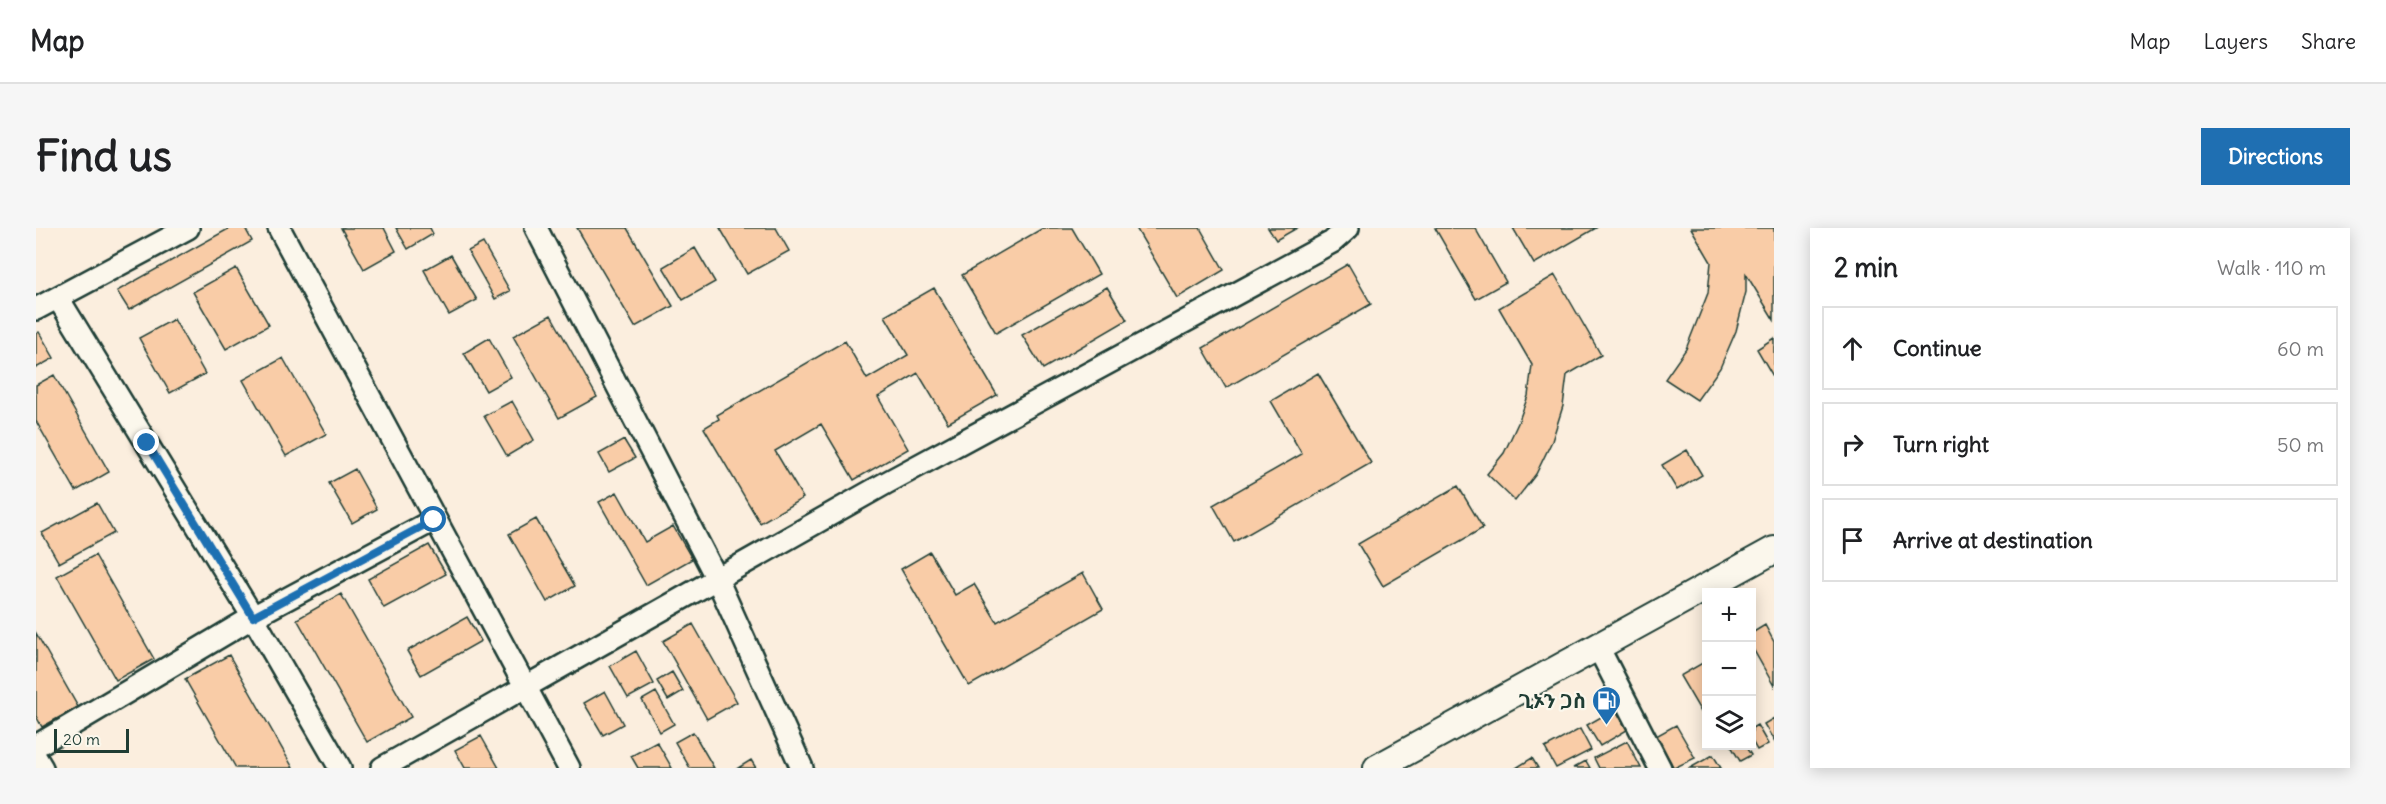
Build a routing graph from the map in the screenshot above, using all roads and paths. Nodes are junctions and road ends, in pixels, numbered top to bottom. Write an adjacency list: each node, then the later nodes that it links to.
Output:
1 (188, 228): 5 (street)
2 (279, 228): 7 (street)
3 (536, 228): 9 (street)
4 (1348, 228): 9 (street)
5 (58, 298): 6 (street); 10 (street)
6 (36, 309)
7 (434, 520): 10 (street); 12 (street)
8 (1774, 550): 11 (street)
9 (717, 579): 12 (street); 19 (street)
10 (253, 617): 13 (street); 16 (street)
11 (1598, 647): 20 (street); 21 (street)
12 (524, 687): 17 (street); 18 (street)
13 (36, 746)
14 (36, 758): 15 (street)
15 (42, 768)
16 (340, 768)
17 (382, 768)
18 (569, 768)
19 (802, 768)
20 (1377, 768)
21 (1660, 768)

